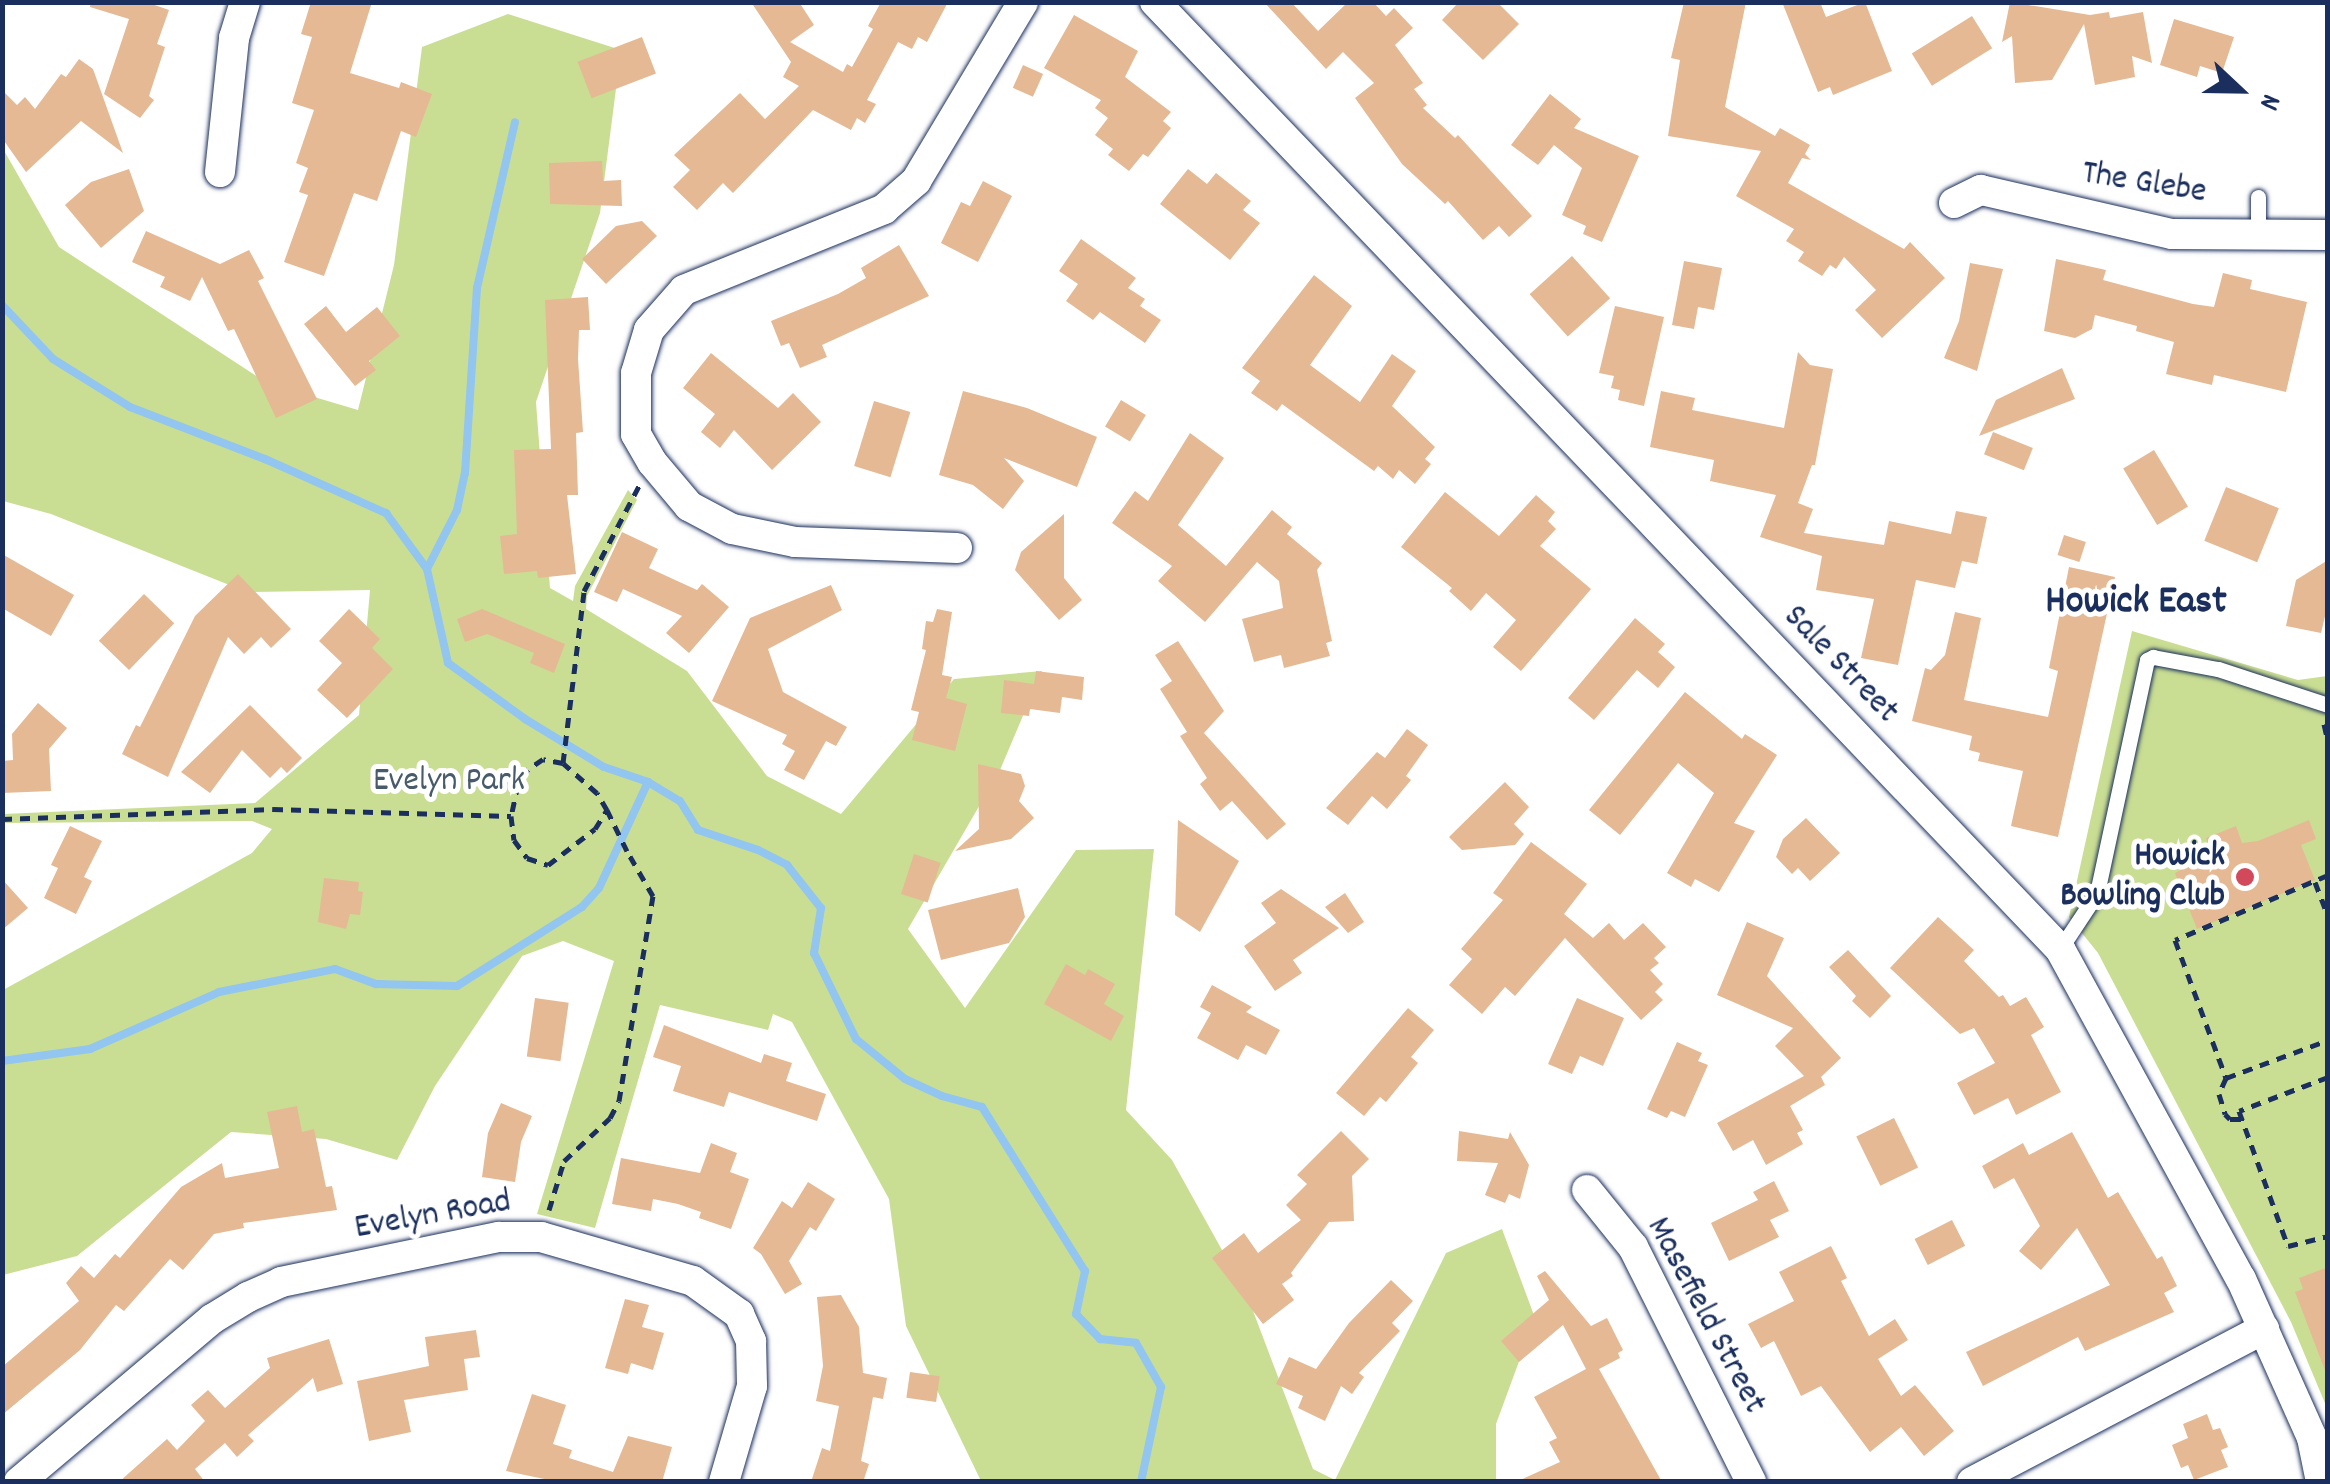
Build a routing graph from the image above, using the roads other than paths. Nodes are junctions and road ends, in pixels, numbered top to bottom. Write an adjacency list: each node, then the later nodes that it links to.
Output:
1 (245, 2): 4 (street)
2 (1023, 2): 9 (street)
3 (1155, 2): 11 (street, Sale Street)
4 (220, 172)
5 (2258, 198): 7 (lane)
6 (1954, 203): 7 (street, The Glebe)
7 (2258, 234): 8 (street, The Glebe)
8 (2328, 234)
9 (957, 548)
10 (2326, 713): 11 (lane)
11 (2060, 949): 13 (street, Sale Street)
12 (1587, 1190): 16 (street, Masefield Street)
13 (2264, 1329): 17 (street); 18 (street, Sale Street)
14 (18, 1482): 15 (street, Evelyn Road)
15 (724, 1482)
16 (1751, 1482)
17 (1972, 1482)
18 (2320, 1482)

